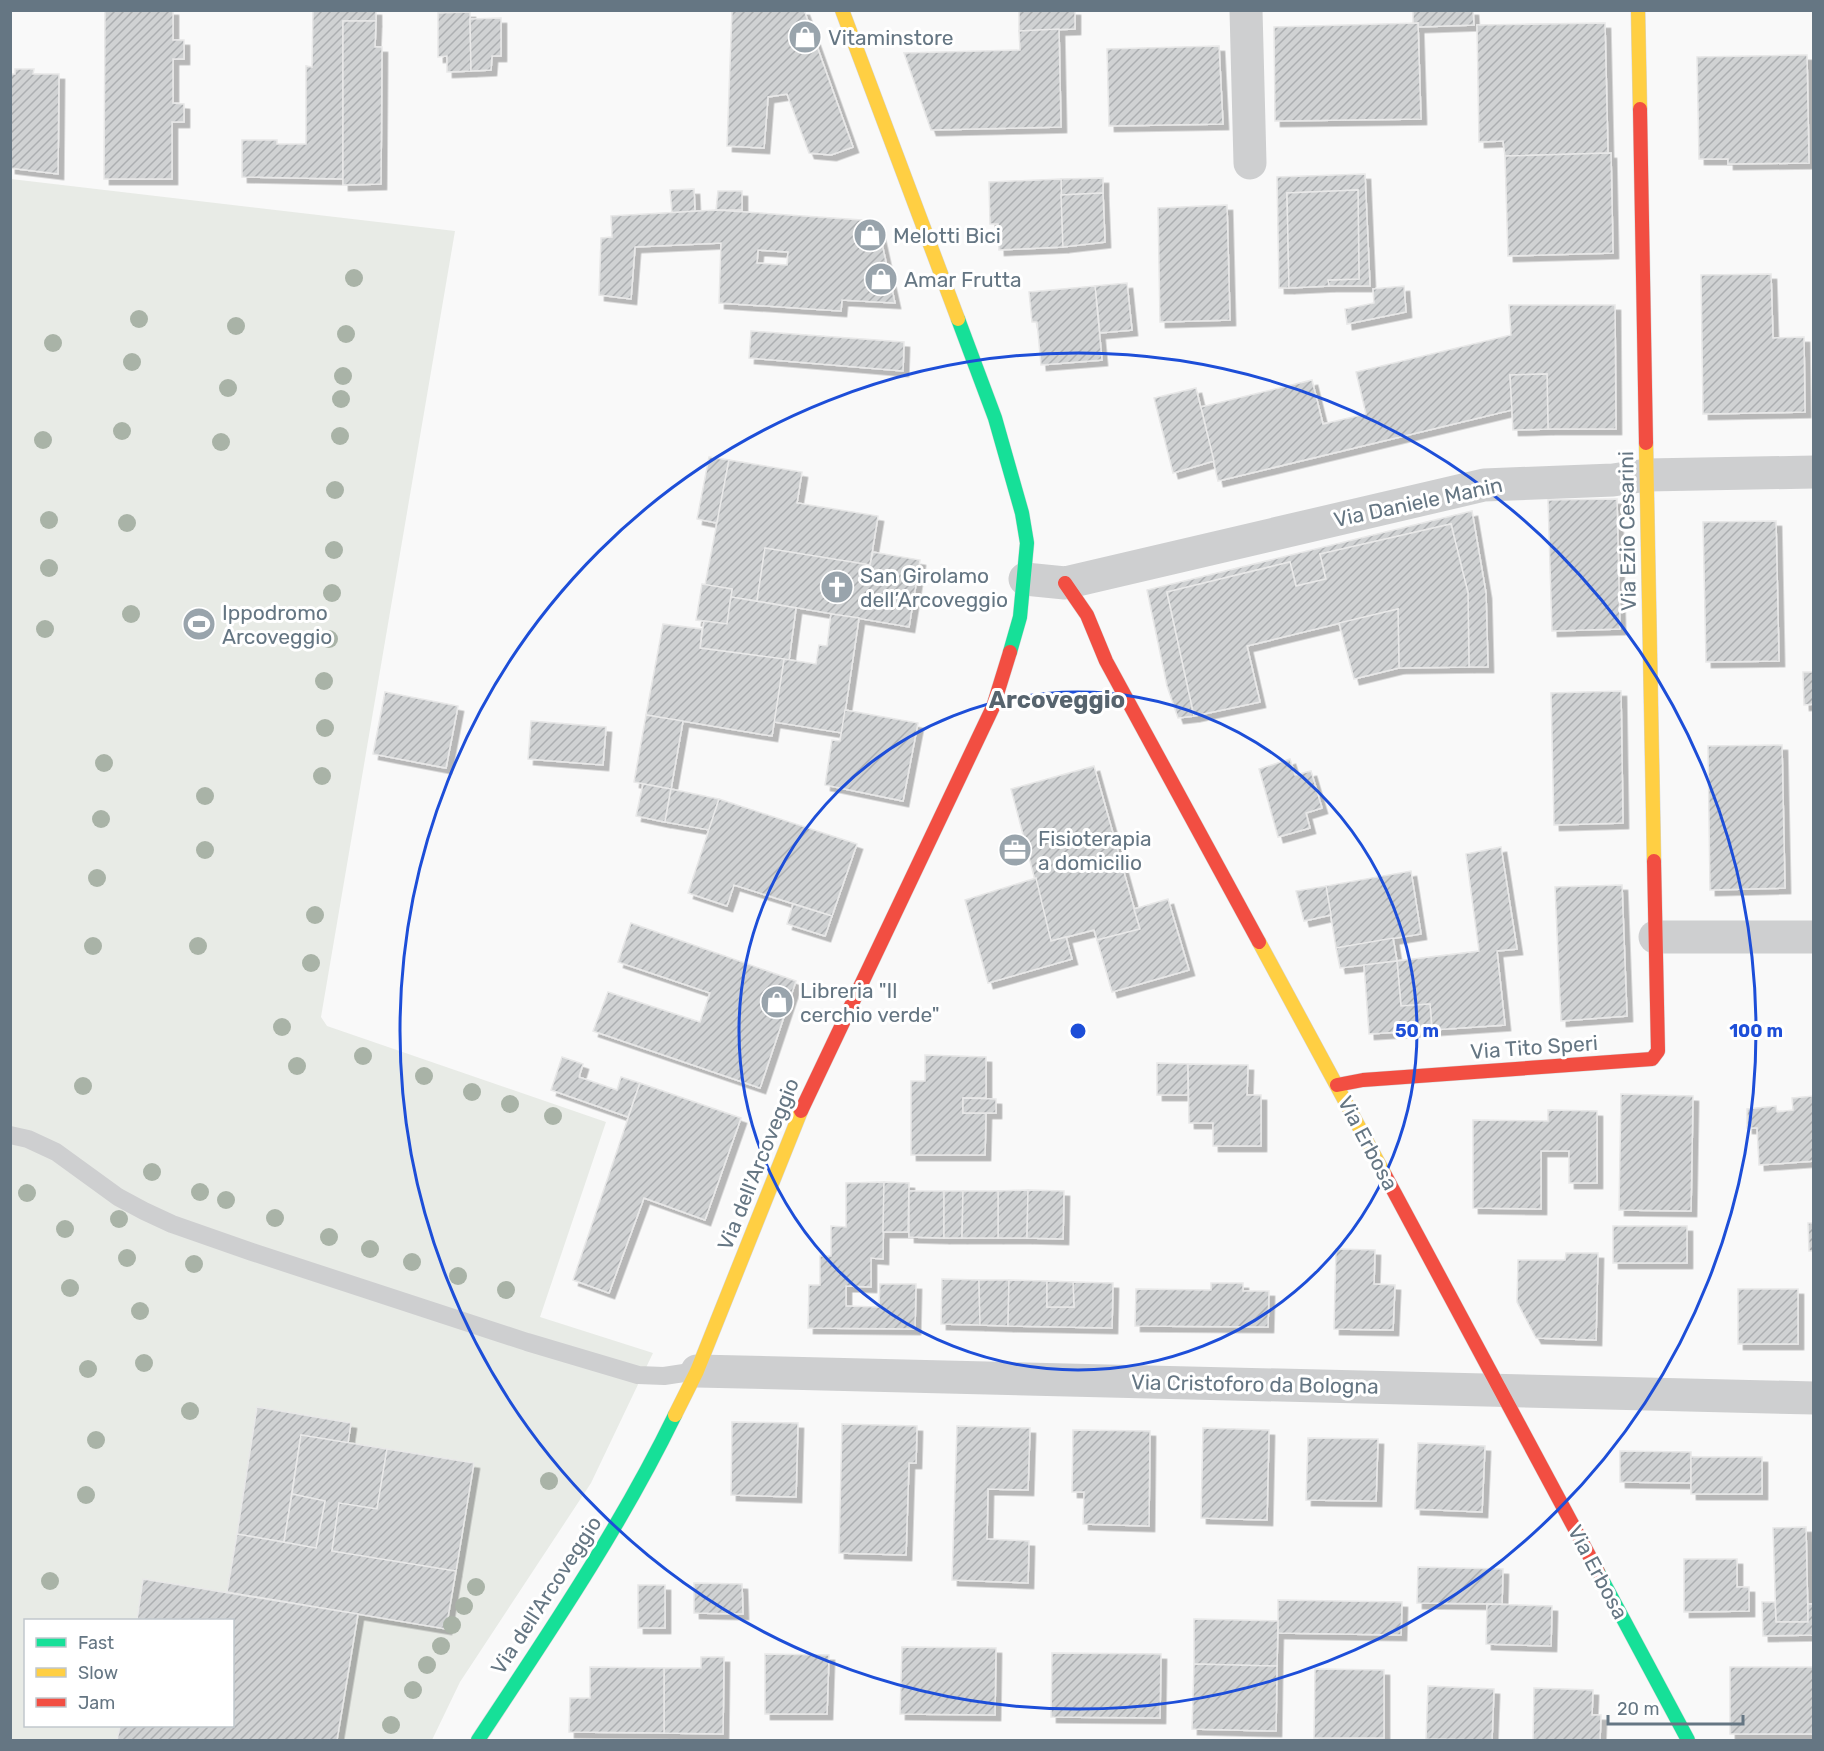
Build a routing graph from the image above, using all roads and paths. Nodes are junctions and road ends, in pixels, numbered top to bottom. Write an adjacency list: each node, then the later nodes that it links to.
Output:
1 (842, 10): 7 (street, Via dell'Arcoveggio)
2 (1246, 10): 4 (street)
3 (1638, 10): 6 (street, Via Ezio Cesarini)
4 (1250, 164)
5 (1814, 472): 6 (street, Via Daniele Manin)
6 (1647, 475): 8 (street, Via Daniele Manin); 9 (street, Via Ezio Cesarini)
7 (1025, 579): 8 (street); 14 (street, Via dell'Arcoveggio)
8 (1065, 583): 12 (street, Via Erbosa)
9 (1655, 937): 10 (street); 11 (street, Via Ezio Cesarini)
10 (1814, 937)
11 (1658, 1051): 12 (street, Via Tito Speri)
12 (1337, 1085): 15 (street, Via Erbosa)
13 (10, 1135): 14 (lane)
14 (697, 1371): 15 (street, Via Cristoforo da Bologna); 17 (street, Via dell'Arcoveggio)
15 (1501, 1391): 16 (street, Via Cristoforo da Bologna); 18 (street, Via Erbosa)
16 (1814, 1398)
17 (478, 1740)
18 (1688, 1740)

